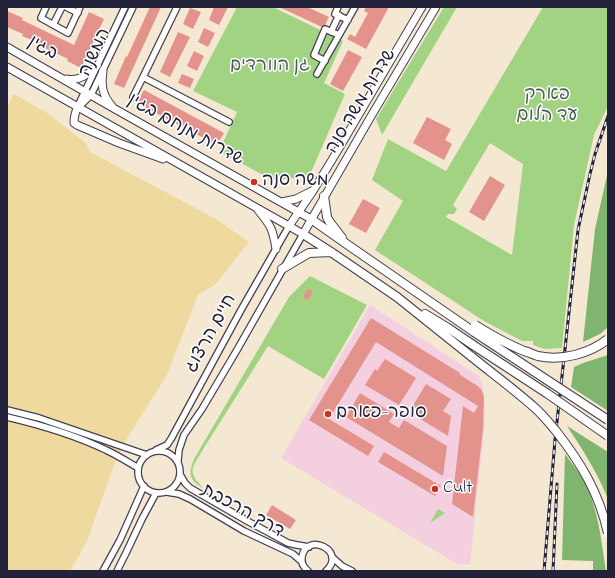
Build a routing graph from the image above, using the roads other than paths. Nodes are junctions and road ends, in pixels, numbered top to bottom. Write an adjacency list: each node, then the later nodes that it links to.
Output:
1 (46, 7): 14 (street)
2 (62, 7): 14 (street)
3 (66, 7): 11 (street)
4 (125, 7): 20 (street, המשנה)
5 (133, 7): 20 (street, המשנה)
6 (177, 7): 22 (street)
7 (338, 7): 12 (street)
8 (355, 7): 13 (street)
9 (422, 7): 30 (main road, שדרות משה סנה)
10 (436, 7): 31 (main road, שדרות משה סנה)
11 (79, 10): 14 (street)
12 (339, 15): 13 (street); 15 (street)
13 (348, 20): 16 (street)
14 (54, 25)
15 (331, 32): 16 (street); 18 (street)
16 (339, 35): 18 (street)
17 (7, 47): 23 (main road, בגין)
18 (325, 61): 21 (street)
19 (7, 67): 26 (main road, שדרות מנחם בגין)
20 (100, 68): 23 (main road); 24 (street, המשנה); 27 (main road)
21 (317, 74)
22 (143, 77): 25 (street); 28 (street)
23 (63, 78): 24 (main road, שדרות מנחם בגין)
24 (88, 93): 26 (street, המשנה); 27 (main road, שדרות מנחם בגין)
25 (133, 97)
26 (78, 107): 29 (main road, שדרות מנחם בגין); 29 (main road)
27 (115, 109): 32 (main road, שדרות מנחם בגין)
28 (229, 122)
29 (182, 166): 33 (main road, שדרות מנחם בגין)
30 (313, 191): 32 (main road); 34 (main road, שדרות משה סנה)
31 (324, 196): 35 (main road, שדרות משה סנה); 38 (highway)
32 (282, 202): 34 (main road, שדרות מנחם בגין)
33 (256, 207): 36 (main road, שדרות מנחם בגין); 39 (main road)
34 (298, 212): 35 (main road, שדרות מנחם בגין); 36 (main road, שדרות משה סנה)
35 (311, 219): 37 (main road, שדרות משה סנה); 38 (highway)
36 (289, 226): 37 (main road, שדרות מנחם בגין); 39 (street, חיים הרצוג)
37 (303, 234): 40 (highway); 41 (street, חיים הרצוג)
38 (348, 245): 43 (highway)
39 (276, 249): 49 (street, חיים הרצוג)
40 (331, 252): 41 (highway); 42 (highway)
41 (282, 269): 51 (street, חיים הרצוג)
42 (397, 297): 48 (highway, bridge); 57 (highway, bridge)
43 (474, 329): 44 (highway, bridge); 47 (highway, bridge)
44 (608, 339)
45 (7, 410): 50 (street)
46 (7, 417): 52 (street)
47 (608, 420)
48 (608, 436)
49 (156, 450): 50 (street); 51 (street)
50 (146, 455): 52 (street)
51 (178, 461): 53 (street)
52 (138, 468): 54 (street)
53 (181, 476): 55 (street); 58 (street, דרך הרכבת)
54 (144, 486): 56 (street); 61 (street)
55 (167, 492): 56 (street); 60 (street, דרך הרכבת)
56 (156, 493): 62 (street)
57 (608, 533)
58 (309, 546): 59 (street, דרך הרכבת); 60 (street)
59 (332, 557): 64 (street); 65 (street)
60 (302, 562): 63 (street)
61 (103, 571)
62 (117, 571)
63 (307, 571)
64 (326, 571)
65 (352, 571)

